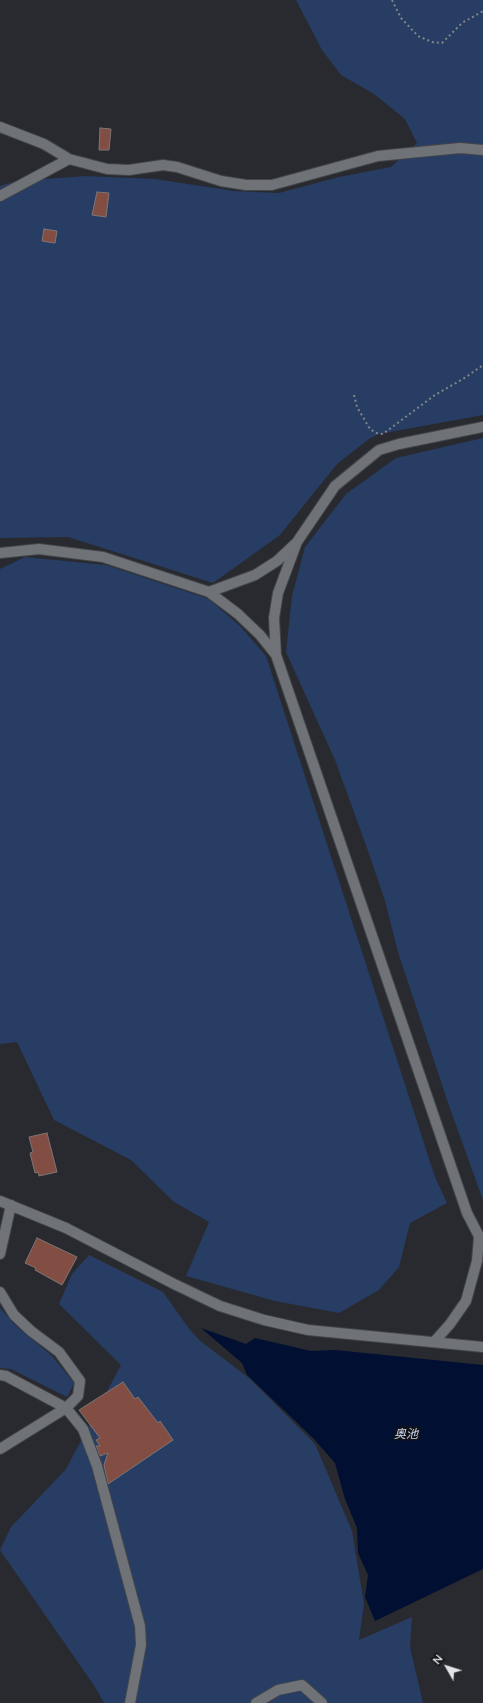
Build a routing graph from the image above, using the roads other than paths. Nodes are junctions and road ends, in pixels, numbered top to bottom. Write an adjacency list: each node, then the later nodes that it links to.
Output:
1 (0, 127): 3 (street)
2 (483, 150): 3 (street)
3 (69, 159): 4 (street)
4 (0, 196)
5 (483, 427): 6 (street)
6 (297, 542): 8 (street); 9 (street)
7 (0, 553): 8 (street)
8 (209, 592): 9 (street)
9 (276, 655): 12 (street)
10 (0, 1201): 11 (street)
11 (11, 1205): 13 (street); 15 (street)
12 (481, 1241): 15 (street)
13 (0, 1254)
14 (0, 1292): 18 (street)
15 (434, 1342): 16 (street)
16 (483, 1347)
17 (0, 1375): 18 (street)
18 (66, 1408): 19 (street); 20 (street)
19 (0, 1449)
20 (130, 1703)
21 (256, 1703): 22 (street)
22 (322, 1703)

